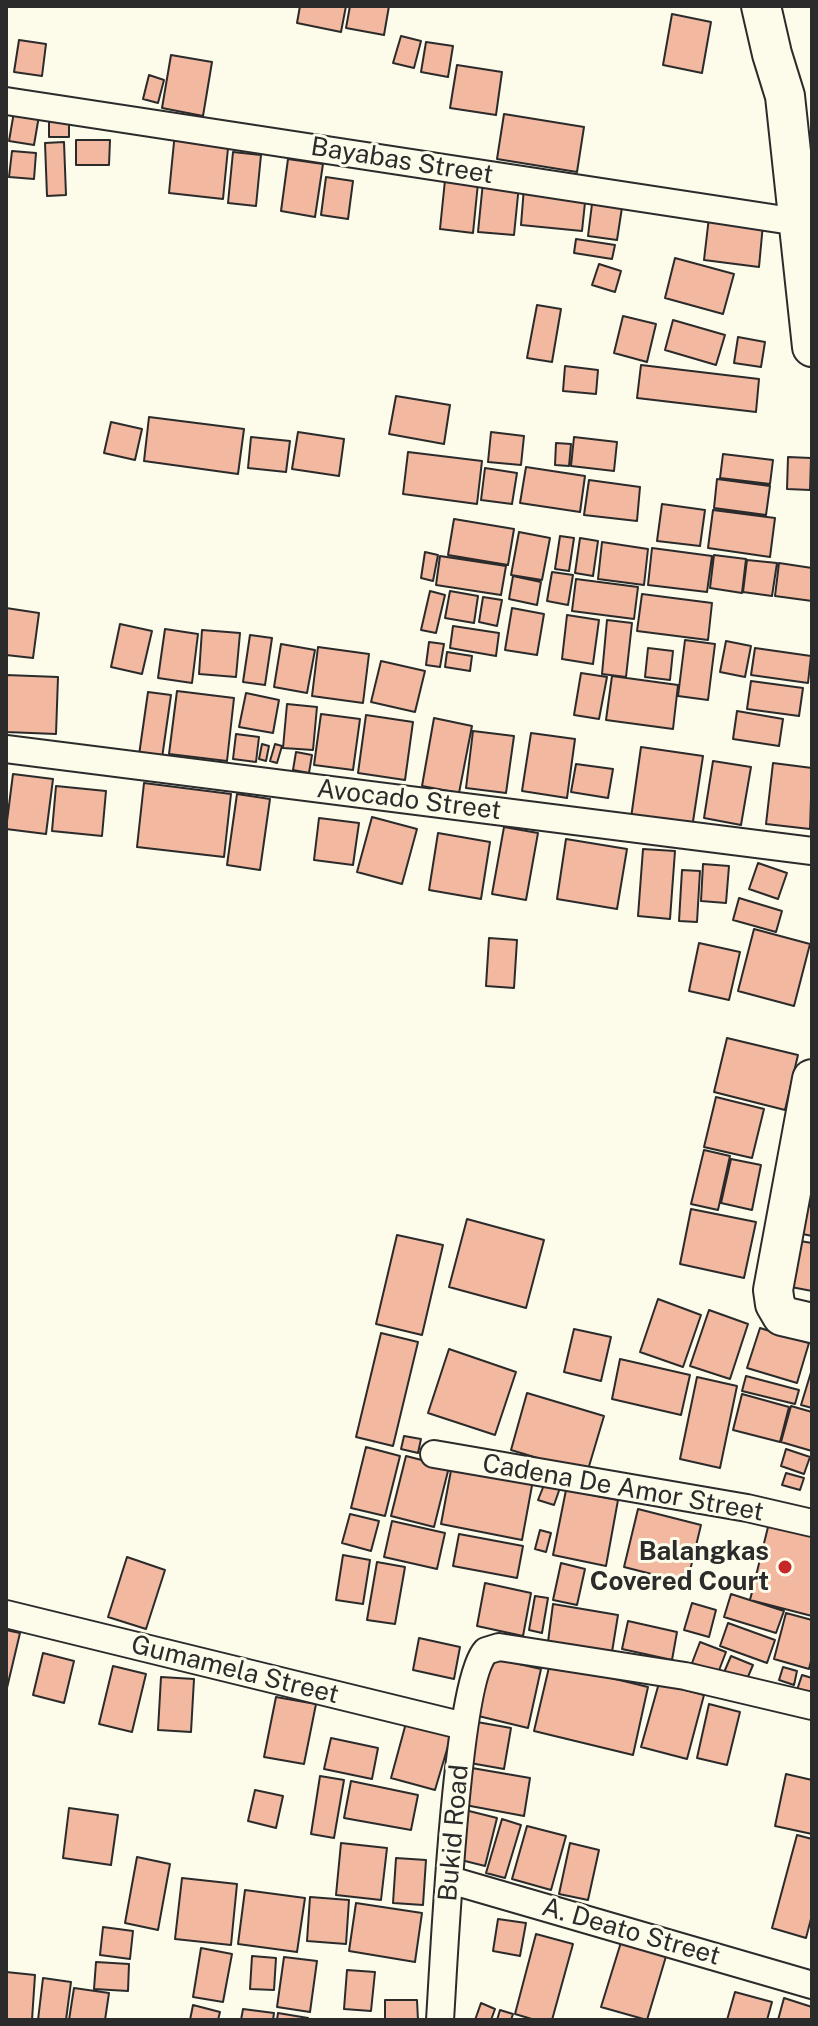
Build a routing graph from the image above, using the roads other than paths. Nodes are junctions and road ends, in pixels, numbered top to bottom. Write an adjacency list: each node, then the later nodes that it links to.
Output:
1 (761, 6): 3 (main road)
2 (6, 101): 3 (street, Bayabas Street)
3 (798, 222): 4 (main road)
4 (812, 347)
5 (6, 749): 6 (street, Avocado Street)
6 (812, 851)
7 (810, 1103): 8 (main road)
8 (797, 1319)
9 (434, 1454): 10 (street, Cadena De Amor Street)
10 (812, 1523)
11 (6, 1614): 13 (street, Gumamela Street)
12 (812, 1706): 13 (street, Bukid Road)
13 (464, 1726): 14 (street, Bukid Road)
14 (450, 1880): 15 (street, A. Deato Street); 16 (street, Bukid Road)
15 (812, 1985)
16 (440, 2020)

